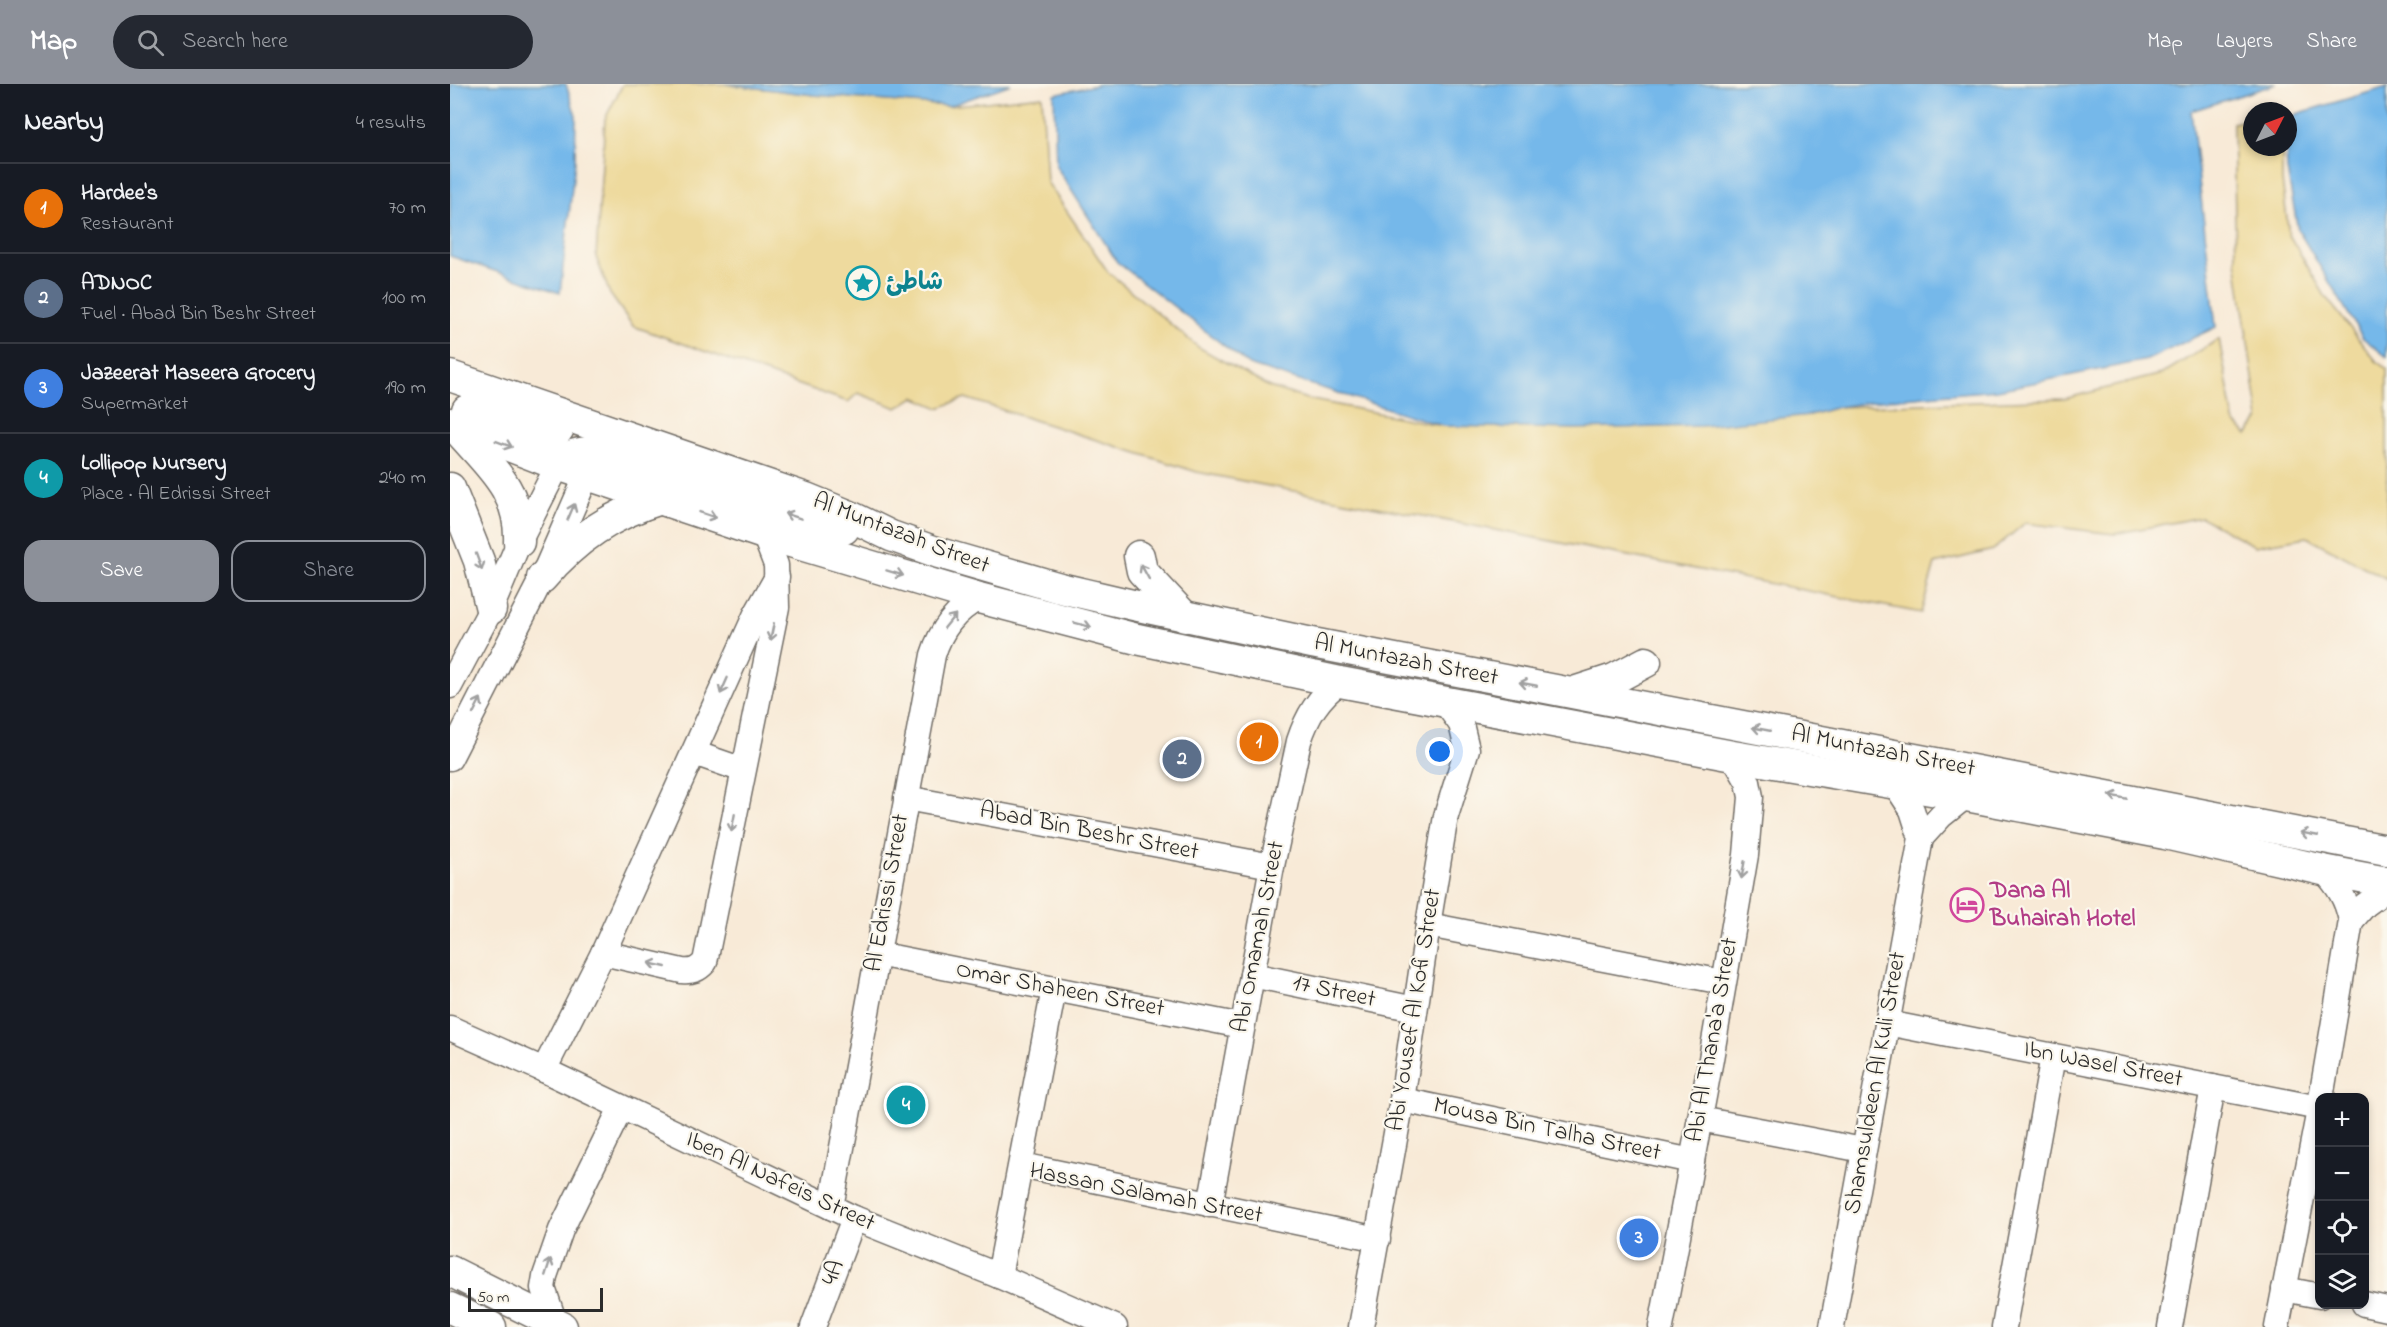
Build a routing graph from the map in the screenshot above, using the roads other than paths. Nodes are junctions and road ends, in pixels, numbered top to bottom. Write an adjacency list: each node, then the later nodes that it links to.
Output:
1 (450, 376): 2 (main road, Al Muntazah Street)
2 (564, 416): 3 (main road); 4 (street); 9 (main road, Al Muntazah Street)
3 (451, 417): 5 (main road, Al Muntazah Street, one-way to 5); 10 (main road)
4 (587, 463): 5 (main road, Al Muntazah Street); 7 (main road, Al Muntazah Street); 9 (main road, one-way to 4); 13 (street, one-way to 4)
5 (558, 465): 10 (street)
6 (450, 488): 15 (main road, one-way to 15)
7 (661, 499): 8 (main road, Al Muntazah Street, one-way to 8); 13 (main road)
8 (764, 534): 12 (street); 14 (main road, Al Muntazah Street, one-way to 14)
9 (891, 536): 16 (main road, Al Muntazah Street)
10 (519, 542): 15 (street)
11 (1139, 556): 16 (main road, one-way to 11)
12 (777, 577): 22 (street, one-way to 22); 25 (street, one-way to 25)
13 (542, 578): 24 (street, one-way to 13)
14 (979, 598): 18 (main road, Al Muntazah Street, one-way to 18); 28 (street, Al Edrissi Street, one-way to 14)
15 (490, 609): 19 (street)
16 (1185, 617): 20 (main road, Al Muntazah Street, one-way to 16)
17 (1646, 662): 20 (main road)
18 (1340, 682): 21 (main road, Al Muntazah Street); 33 (street, Abi Omamah Street)
19 (450, 686)
20 (1573, 692): 29 (main road, Al Muntazah Street, one-way to 20)
21 (1444, 701): 23 (main road, Al Muntazah Street); 38 (street, Abi Yousef Al Kofi Street)
22 (694, 753): 25 (street); 39 (street)
23 (1733, 756): 26 (main road, Al Muntazah Street); 42 (street, Abi Al Thana'a Street, one-way to 42)
24 (450, 758)
25 (743, 770): 39 (street, one-way to 39)
26 (1895, 784): 27 (main road, Al Muntazah Street); 31 (street, Shamsuldeen Al Kuli Street)
27 (1966, 796): 30 (main road, Al Muntazah Street); 31 (street)
28 (906, 798): 33 (street, Abad Bin Beshr Street); 40 (street, Al Edrissi Street)
29 (2223, 817): 30 (main road); 32 (main road, Al Muntazah Street, one-way to 29)
30 (2165, 834): 34 (main road, Al Muntazah Street)
31 (1921, 838): 45 (street, Shamsuldeen Al Kuli Street)
32 (2380, 848): 34 (main road)
33 (1272, 866): 41 (street, Abi Omamah Street)
34 (2323, 870): 35 (main road, Al Muntazah Street); 37 (street)
35 (2387, 882)
36 (2387, 890): 37 (street)
37 (2350, 921): 51 (street)
38 (1428, 925): 42 (street); 44 (street, Abi Yousef Al Kofi Street)
39 (603, 952): 49 (street)
40 (877, 954): 43 (street, Omar Shaheen Street); 61 (street, Al Edrissi Street)
41 (1252, 975): 44 (street, 17 Street); 46 (street, Abi Omamah Street)
42 (1723, 982): 55 (street, Abi Al Thana'a Street)
43 (1054, 989): 46 (street, Omar Shaheen Street); 59 (street)
44 (1415, 1009): 52 (street, Abi Yousef Al Kofi Street)
45 (1887, 1023): 48 (street, Ibn Wasel Street); 57 (street, Shamsuldeen Al Kuli Street)
46 (1242, 1026): 60 (street, Abi Omamah Street)
47 (450, 1028): 49 (street, Iben Al Nafeis Street)
48 (2053, 1056): 50 (street, Ibn Wasel Street); 78 (street)
49 (544, 1070): 54 (street, Iben Al Nafeis Street)
50 (2213, 1087): 53 (street, Ibn Wasel Street); 79 (street)
51 (2322, 1093)
52 (1402, 1100): 58 (street, Mousa Bin Talha Street); 63 (street, Abi Yousef Al Kofi Street)
53 (2315, 1105)
54 (621, 1108): 61 (street, Iben Al Nafeis Street); 71 (street, one-way to 54)
55 (1700, 1119): 57 (street); 58 (street, Abi Al Thana'a Street)
56 (2315, 1127): 66 (street)
57 (1863, 1150): 77 (street, Shamsuldeen Al Kuli Street)
58 (1692, 1161): 76 (street, Abi Al Thana'a Street)
59 (1021, 1165): 60 (street, Hassan Salamah Street); 65 (street, Hassan Salamah Street)
60 (1210, 1205): 63 (street, Hassan Salamah Street)
61 (831, 1207): 62 (street, Iben Al Nafeis Street)
62 (854, 1218): 65 (street, Iben Al Nafeis Street); 73 (street, 4A)
63 (1378, 1239): 75 (street, Abi Yousef Al Kofi Street)
64 (450, 1271): 71 (main road)
65 (999, 1276): 74 (street, Iben Al Nafeis Street)
66 (2284, 1289): 67 (street); 80 (street)
67 (2315, 1295)
68 (2369, 1305): 70 (street)
69 (450, 1308): 72 (main road)
70 (2387, 1308)
71 (559, 1325)
72 (491, 1327)
73 (813, 1327)
74 (1115, 1327)
75 (1361, 1327)
76 (1661, 1327)
77 (1832, 1327)
78 (2004, 1327)
79 (2170, 1327)
80 (2277, 1327)

